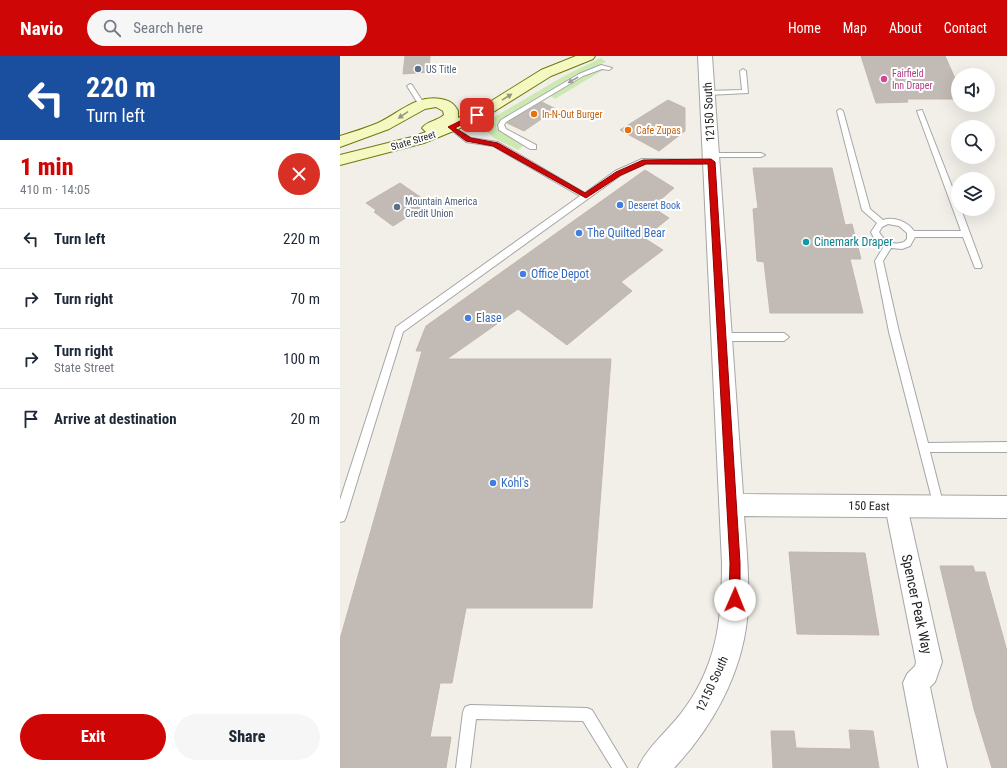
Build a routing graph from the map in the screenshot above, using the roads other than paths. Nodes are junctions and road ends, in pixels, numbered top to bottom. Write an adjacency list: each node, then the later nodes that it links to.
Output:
1 (557, 56): 7 (main road)
2 (588, 56): 13 (main road, State Street, one-way to 2)
3 (705, 56): 8 (street, 12150 South)
4 (609, 68): 15 (lane, one-way to 15)
5 (743, 71): 8 (lane)
6 (410, 86): 9 (lane)
7 (492, 91)
8 (708, 93): 18 (street, 12150 South)
9 (422, 104): 10 (main road); 14 (main road, one-way to 14)
10 (457, 108): 16 (main road, State Street); 19 (main road)
11 (840, 111): 21 (lane)
12 (920, 111): 23 (lane)
13 (451, 127): 19 (main road, State Street); 20 (lane)
14 (340, 142)
15 (533, 147)
16 (340, 149)
17 (761, 155): 18 (lane)
18 (711, 158): 20 (lane); 26 (street, 12150 South)
19 (340, 159)
20 (586, 196): 34 (lane)
21 (882, 222): 22 (lane); 24 (lane)
22 (912, 234): 23 (lane); 24 (lane)
23 (966, 234): 25 (lane)
24 (889, 245): 29 (lane)
25 (978, 266)
26 (721, 337): 27 (lane); 30 (street, 12150 South)
27 (784, 337)
28 (1007, 447): 29 (lane)
29 (924, 448): 32 (lane)
30 (731, 505): 31 (street, 150 East); 37 (street, 12150 South)
31 (896, 506): 32 (street, 150 East); 38 (street, Spencer Peak Way)
32 (940, 507): 33 (street, 150 East)
33 (1007, 507)
34 (340, 517)
35 (463, 768): 36 (lane)
36 (620, 768)
37 (653, 768)
38 (933, 768)

